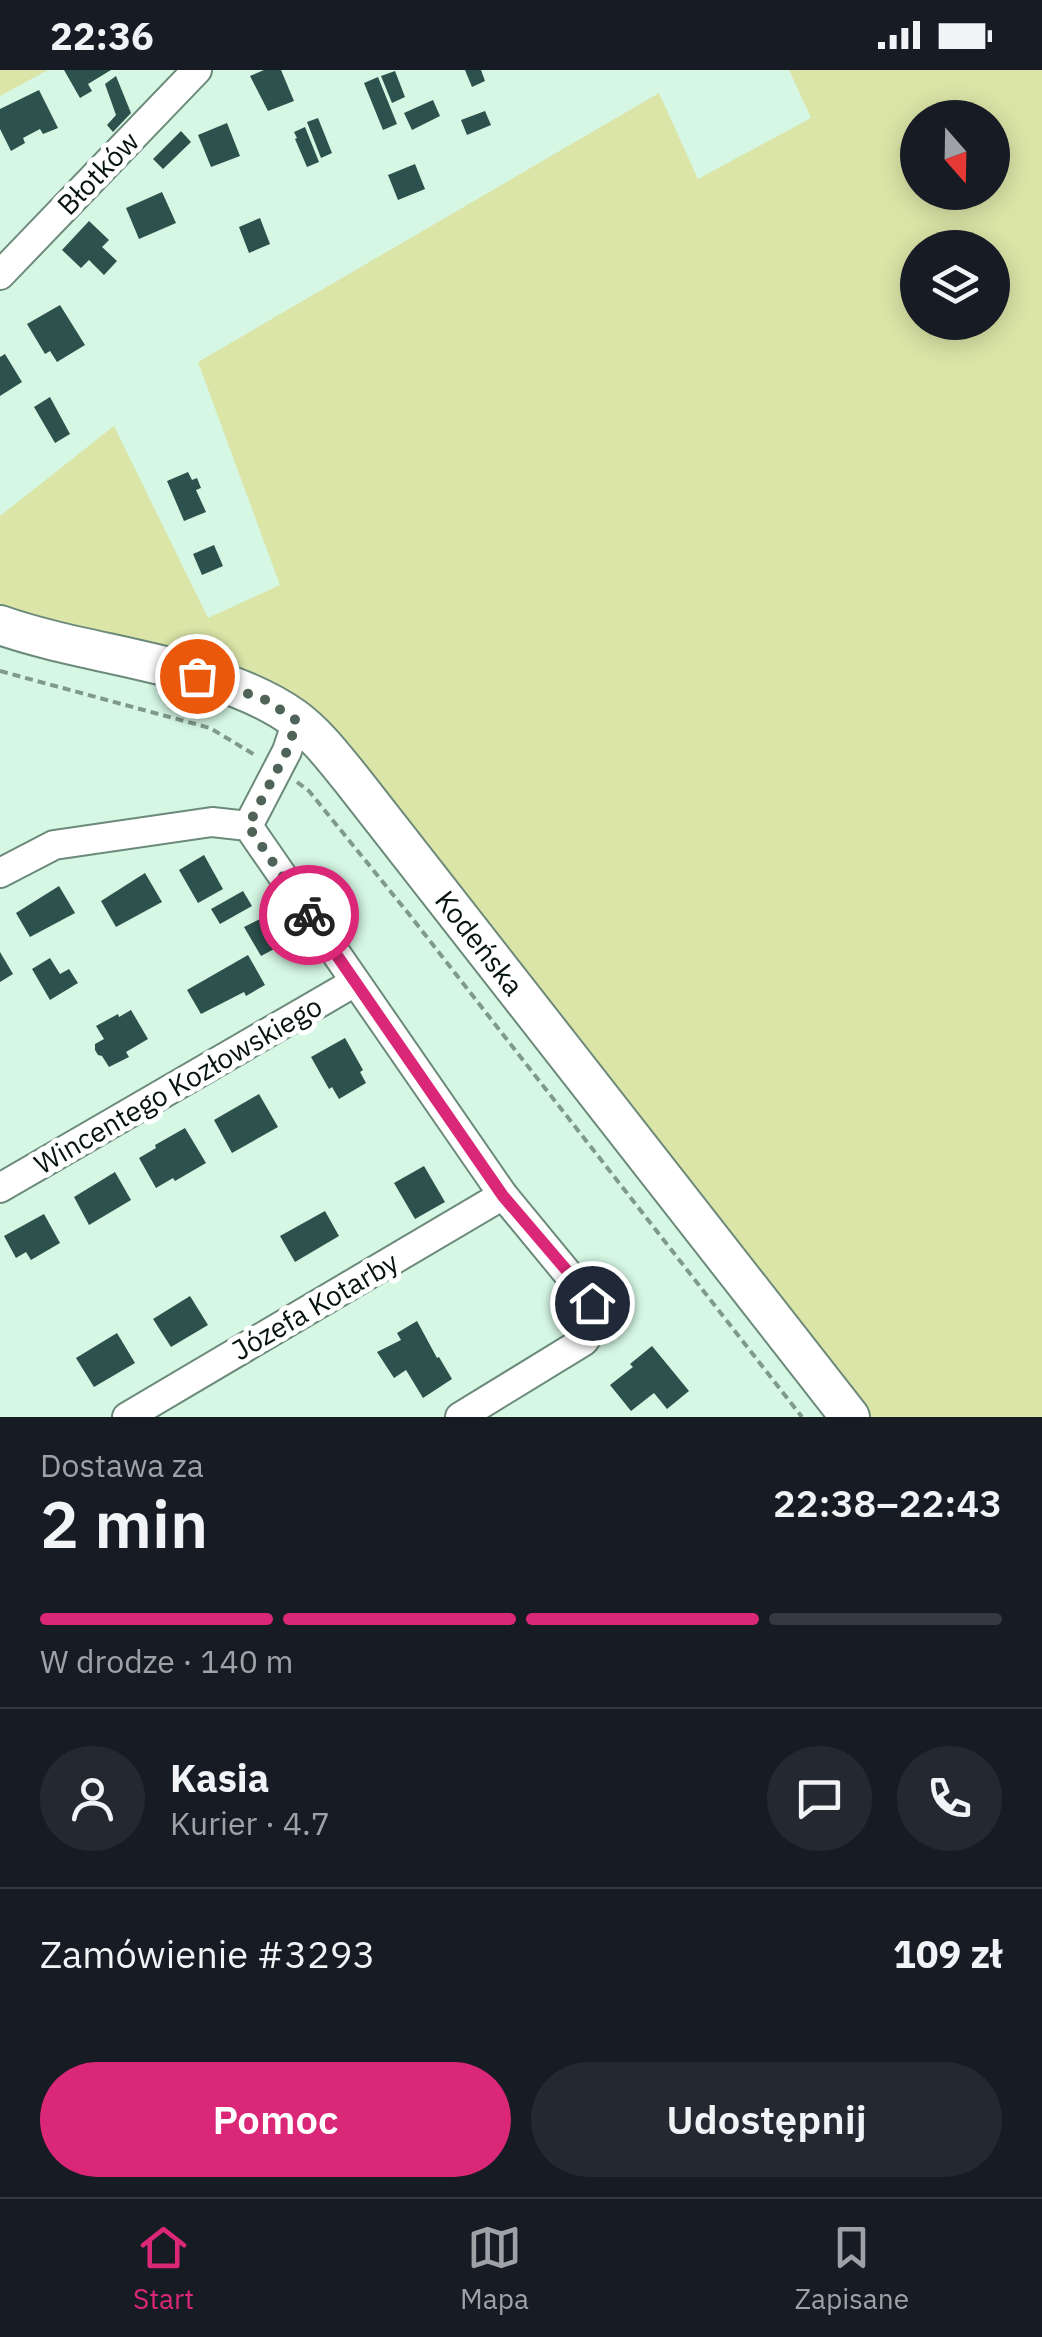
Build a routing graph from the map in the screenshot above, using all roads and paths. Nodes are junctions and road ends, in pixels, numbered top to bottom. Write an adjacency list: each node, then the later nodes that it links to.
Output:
1 (196, 70): 2 (street, Błotków)
2 (0, 275)
3 (0, 625): 5 (main road, Kodeńska)
4 (0, 672): 6 (path)
5 (297, 721): 6 (street); 15 (main road, Kodeńska)
6 (278, 769): 7 (street); 14 (path)
7 (248, 826): 8 (street); 9 (street)
8 (0, 873)
9 (355, 982): 10 (street, Wincentego Kozłowskiego); 11 (street)
10 (0, 1188)
11 (503, 1196): 12 (street, Józefa Kotarby); 13 (street)
12 (127, 1417)
13 (460, 1417)
14 (802, 1417)
15 (850, 1417)

